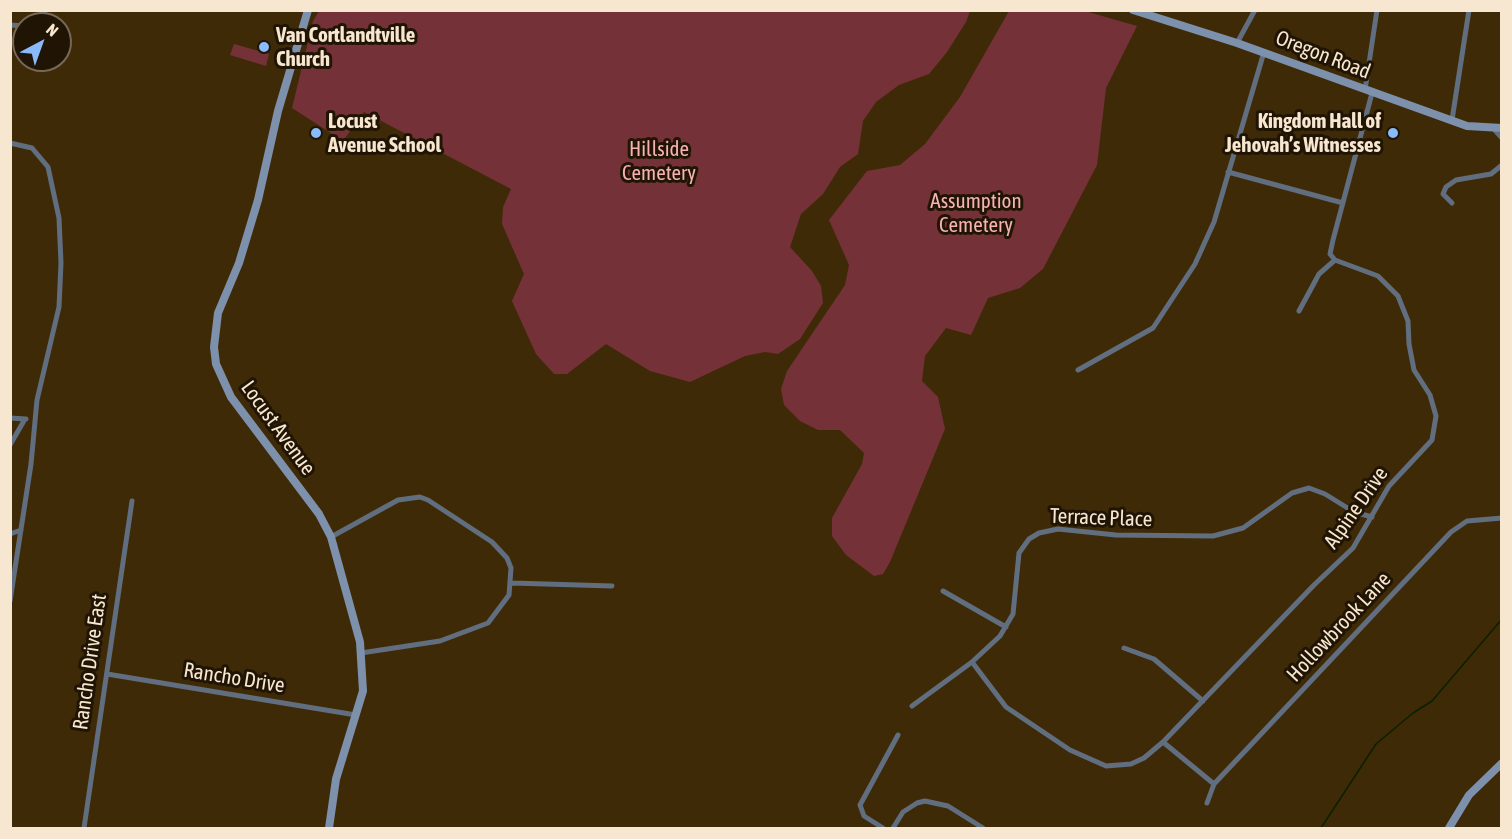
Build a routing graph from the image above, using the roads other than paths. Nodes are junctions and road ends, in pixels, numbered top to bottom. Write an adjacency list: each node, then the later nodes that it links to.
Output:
1 (308, 10): 29 (street, Locust Avenue)
2 (1133, 10): 6 (street, Oregon Road)
3 (1255, 10): 6 (street)
4 (1377, 10): 8 (street)
5 (1469, 10): 9 (street)
6 (1237, 43): 7 (street, Oregon Road)
7 (1264, 52): 8 (street, Oregon Road); 14 (street)
8 (1368, 91): 9 (street, Oregon Road); 15 (street)
9 (1452, 120): 10 (street, Oregon Road)
10 (1497, 128): 11 (street)
11 (1502, 138)
12 (10, 142): 21 (street)
13 (1502, 165): 16 (street)
14 (1228, 172): 15 (street); 19 (street)
15 (1343, 203): 17 (street)
16 (1452, 203)
17 (1335, 260): 18 (street); 25 (street, Alpine Drive)
18 (1299, 311)
19 (1078, 370)
20 (10, 418): 22 (street)
21 (34, 418): 22 (street); 27 (street)
22 (25, 419): 23 (street)
23 (10, 445)
24 (132, 501): 38 (street, Rancho Drive East)
25 (1372, 517): 34 (street, Terrace Place); 39 (street, Alpine Drive)
26 (1502, 518): 45 (street, Hollowbrook Lane)
27 (21, 530): 28 (street); 33 (street)
28 (10, 534)
29 (331, 537): 30 (street); 36 (street, Locust Avenue)
30 (512, 583): 31 (street); 36 (street)
31 (612, 586)
32 (943, 591): 34 (street)
33 (10, 601)
34 (1006, 627): 37 (street, Terrace Place)
35 (1124, 648): 39 (street)
36 (361, 653): 41 (street, Locust Avenue)
37 (972, 662): 40 (street, Terrace Place); 43 (street, Alpine Drive)
38 (107, 674): 41 (street, Rancho Drive); 47 (street, Rancho Drive East)
39 (1203, 701): 43 (street, Alpine Drive)
40 (912, 706)
41 (356, 715): 48 (street, Locust Avenue)
42 (898, 735): 49 (street)
43 (1163, 742): 45 (street)
44 (1502, 763): 52 (street)
45 (1214, 784): 46 (street)
46 (1207, 803)
47 (84, 828)
48 (329, 828)
49 (883, 828)
50 (893, 828): 51 (street)
51 (983, 828)
52 (1449, 828)

